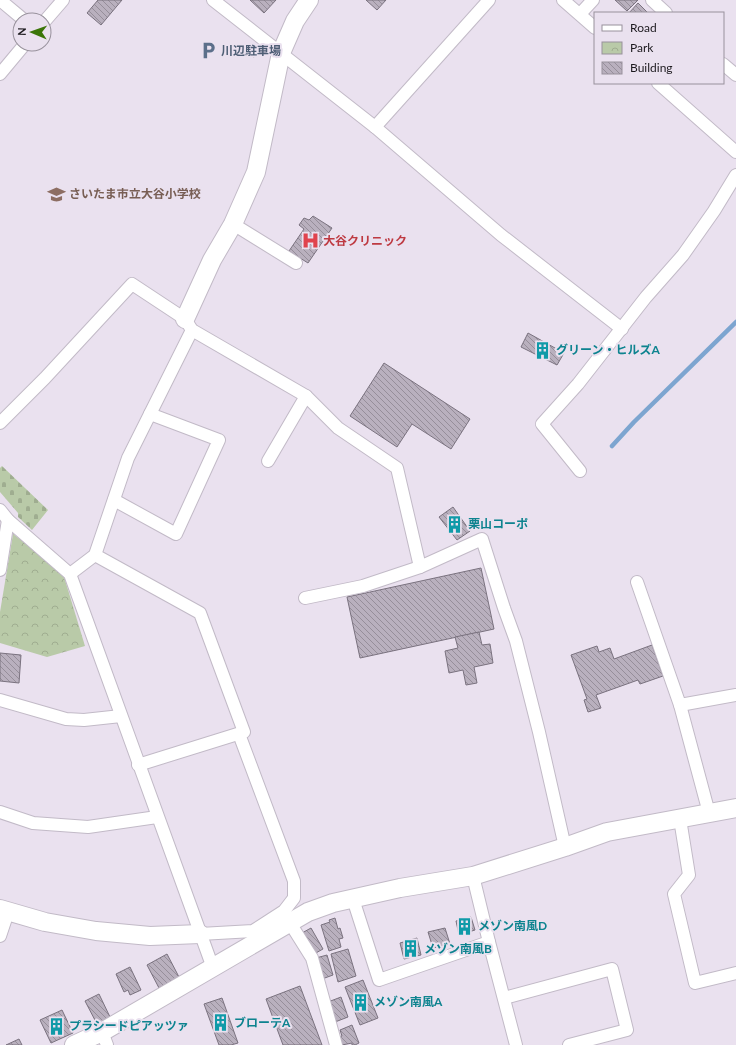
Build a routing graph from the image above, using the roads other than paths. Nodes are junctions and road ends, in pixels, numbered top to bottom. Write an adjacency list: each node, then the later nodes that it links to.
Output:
1 (0, 0): 9 (street)
2 (63, 0): 11 (street)
3 (213, 0): 15 (street)
4 (309, 0): 15 (street)
5 (489, 0): 20 (street)
6 (563, 0): 12 (street)
7 (593, 0): 12 (street)
8 (652, 0): 10 (street)
9 (14, 12)
10 (665, 12)
11 (52, 13)
12 (580, 14): 13 (street)
13 (594, 27)
14 (19, 52): 17 (street)
15 (281, 53): 20 (street); 23 (street)
16 (724, 65): 18 (street)
17 (0, 74)
18 (736, 75)
19 (659, 84): 21 (street)
20 (375, 127): 26 (street)
21 (736, 152)
22 (736, 175): 26 (street)
23 (233, 224): 24 (street); 25 (street)
24 (296, 263)
25 (188, 324): 27 (street); 28 (street); 29 (street)
26 (622, 329): 31 (street)
27 (306, 396): 30 (street); 36 (street)
28 (150, 414): 32 (street); 32 (street)
29 (0, 422)
30 (268, 461)
31 (580, 472)
32 (114, 500): 35 (street)
33 (0, 510): 34 (street)
34 (8, 520): 37 (street); 38 (street)
35 (95, 555): 38 (street); 45 (street)
36 (420, 567): 40 (street); 52 (street)
37 (0, 570)
38 (70, 574): 44 (street)
39 (637, 582): 43 (street)
40 (305, 598)
41 (736, 695): 43 (street)
42 (0, 700): 44 (street)
43 (680, 705): 49 (street)
44 (121, 716): 46 (street)
45 (239, 734): 46 (street); 57 (street)
46 (138, 765): 50 (street)
47 (736, 808): 49 (street)
48 (0, 812): 50 (street)
49 (709, 813): 51 (street)
50 (157, 817): 57 (street)
51 (680, 819): 52 (street); 61 (street)
52 (565, 847): 53 (street)
53 (474, 876): 54 (street); 59 (street)
54 (353, 899): 56 (street); 59 (street)
55 (4, 911): 57 (street); 58 (street)
56 (290, 923): 60 (street); 65 (street)
57 (200, 934): 60 (street)
58 (0, 936)
59 (489, 942): 62 (street)
60 (213, 968): 63 (street)
61 (736, 973)
62 (504, 998): 66 (street); 67 (street)
63 (105, 1039): 64 (street)
64 (74, 1045)
65 (336, 1045)
66 (516, 1045)
67 (569, 1045)

